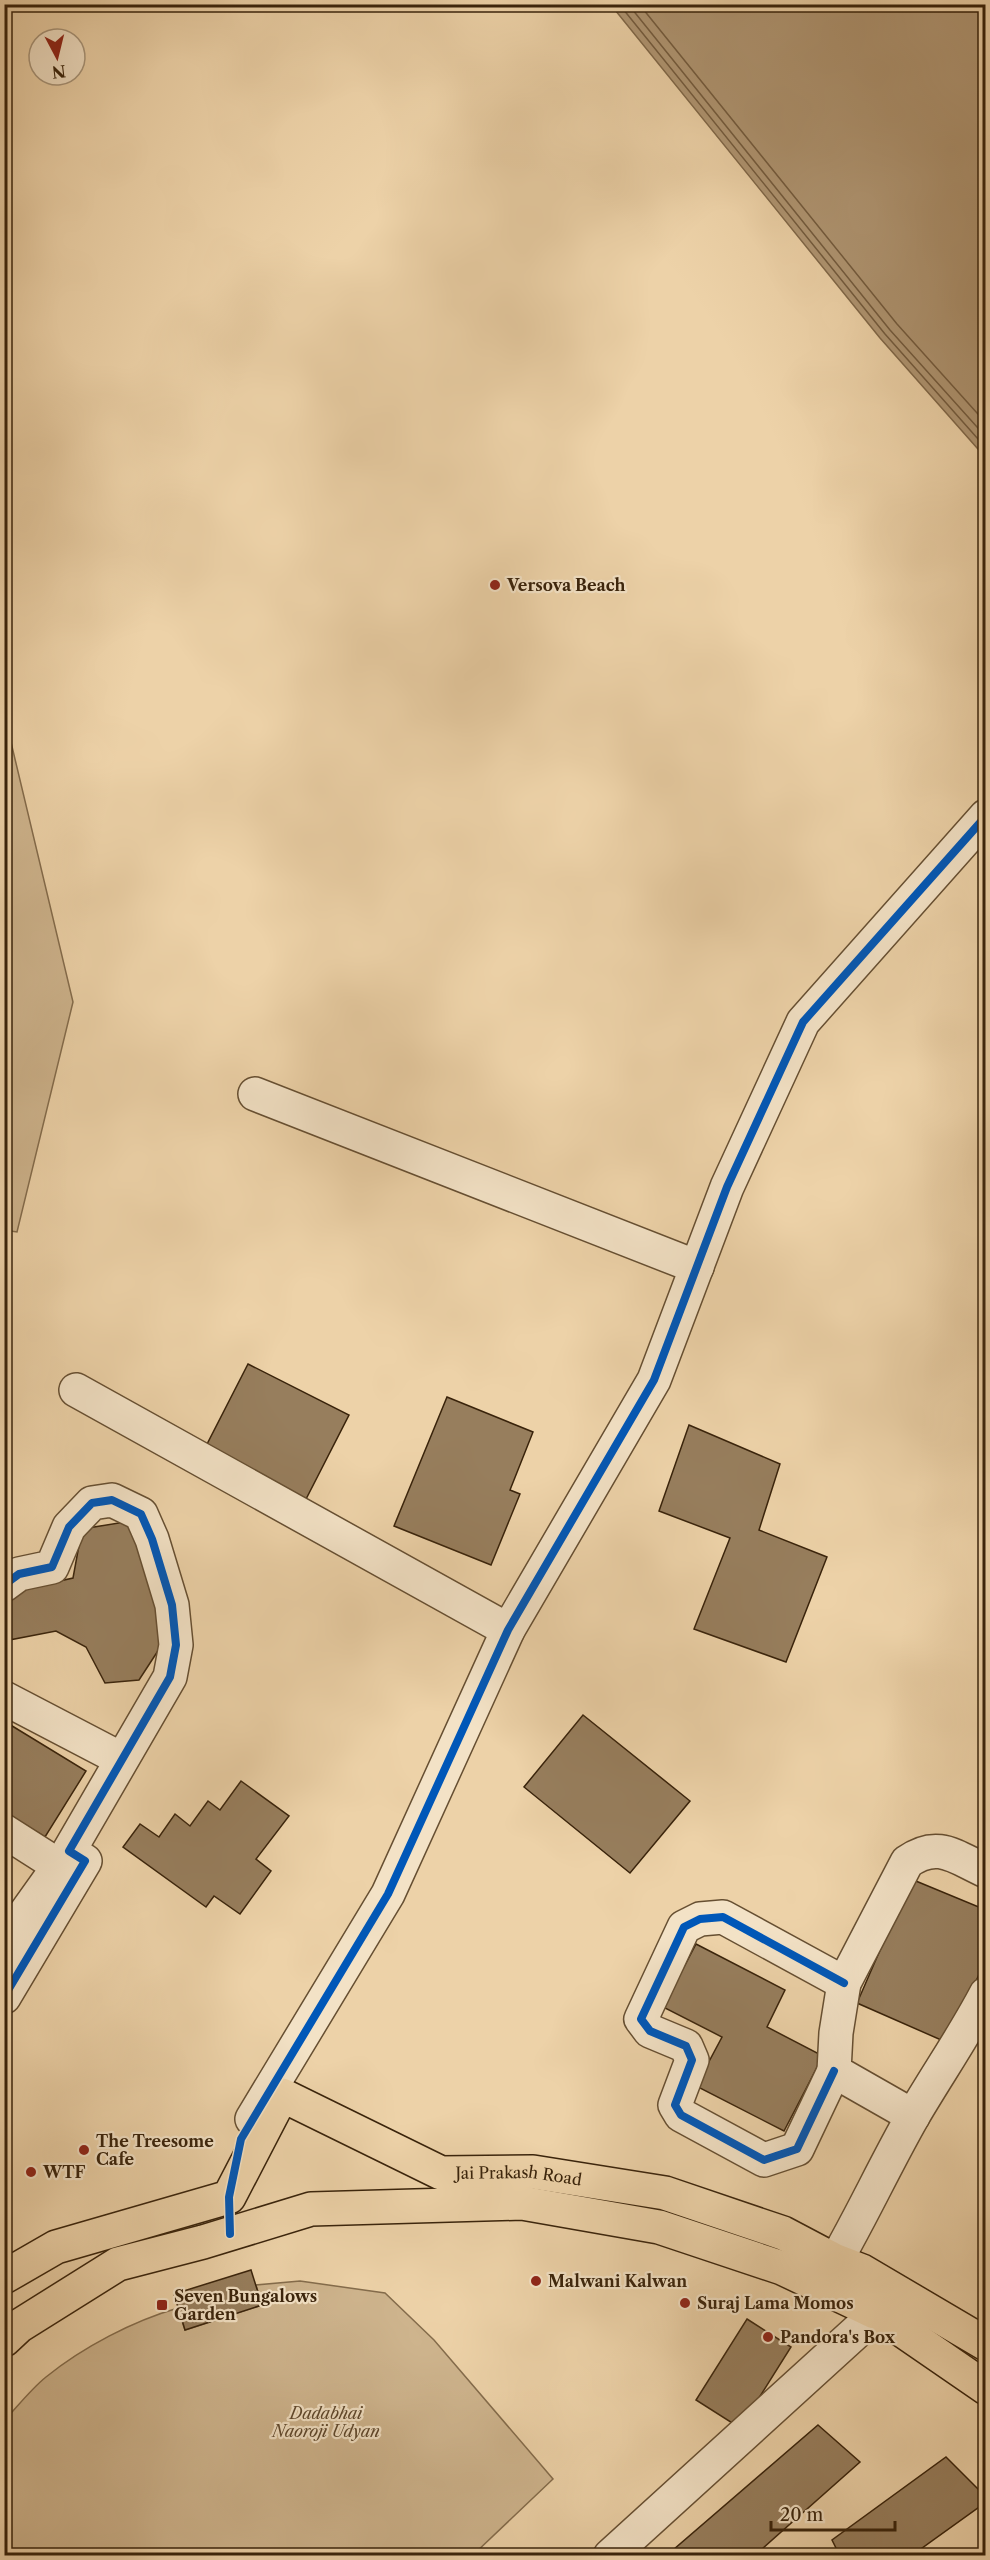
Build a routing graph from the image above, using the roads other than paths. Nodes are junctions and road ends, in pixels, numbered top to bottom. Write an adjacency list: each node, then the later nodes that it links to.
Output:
1 (986, 816): 3 (street)
2 (255, 1094): 3 (street)
3 (697, 1268): 6 (street)
4 (76, 1390): 6 (street)
5 (4, 1585): 8 (street)
6 (508, 1630): 18 (street)
7 (4, 1698): 8 (street)
8 (121, 1760): 10 (street)
9 (4, 1831): 10 (street)
10 (64, 1858): 12 (street); 15 (street)
11 (986, 1871): 13 (street)
12 (4, 1943)
13 (844, 1983): 16 (street); 16 (street)
14 (986, 1994): 17 (street)
15 (4, 1997)
16 (834, 2071): 17 (street)
17 (913, 2115): 20 (street)
18 (229, 2198): 19 (street); 20 (main road, Jai Prakash Road); 21 (main road)
19 (230, 2234): 20 (main road, Jai Prakash Road); 23 (main road, Jai Prakash Road)
20 (828, 2274): 22 (main road, Jai Prakash Road)
21 (4, 2277)
22 (884, 2300): 24 (main road, Jai Prakash Road); 25 (main road, Jai Prakash Road); 26 (street)
23 (4, 2340)
24 (986, 2344)
25 (986, 2388)
26 (610, 2556)

